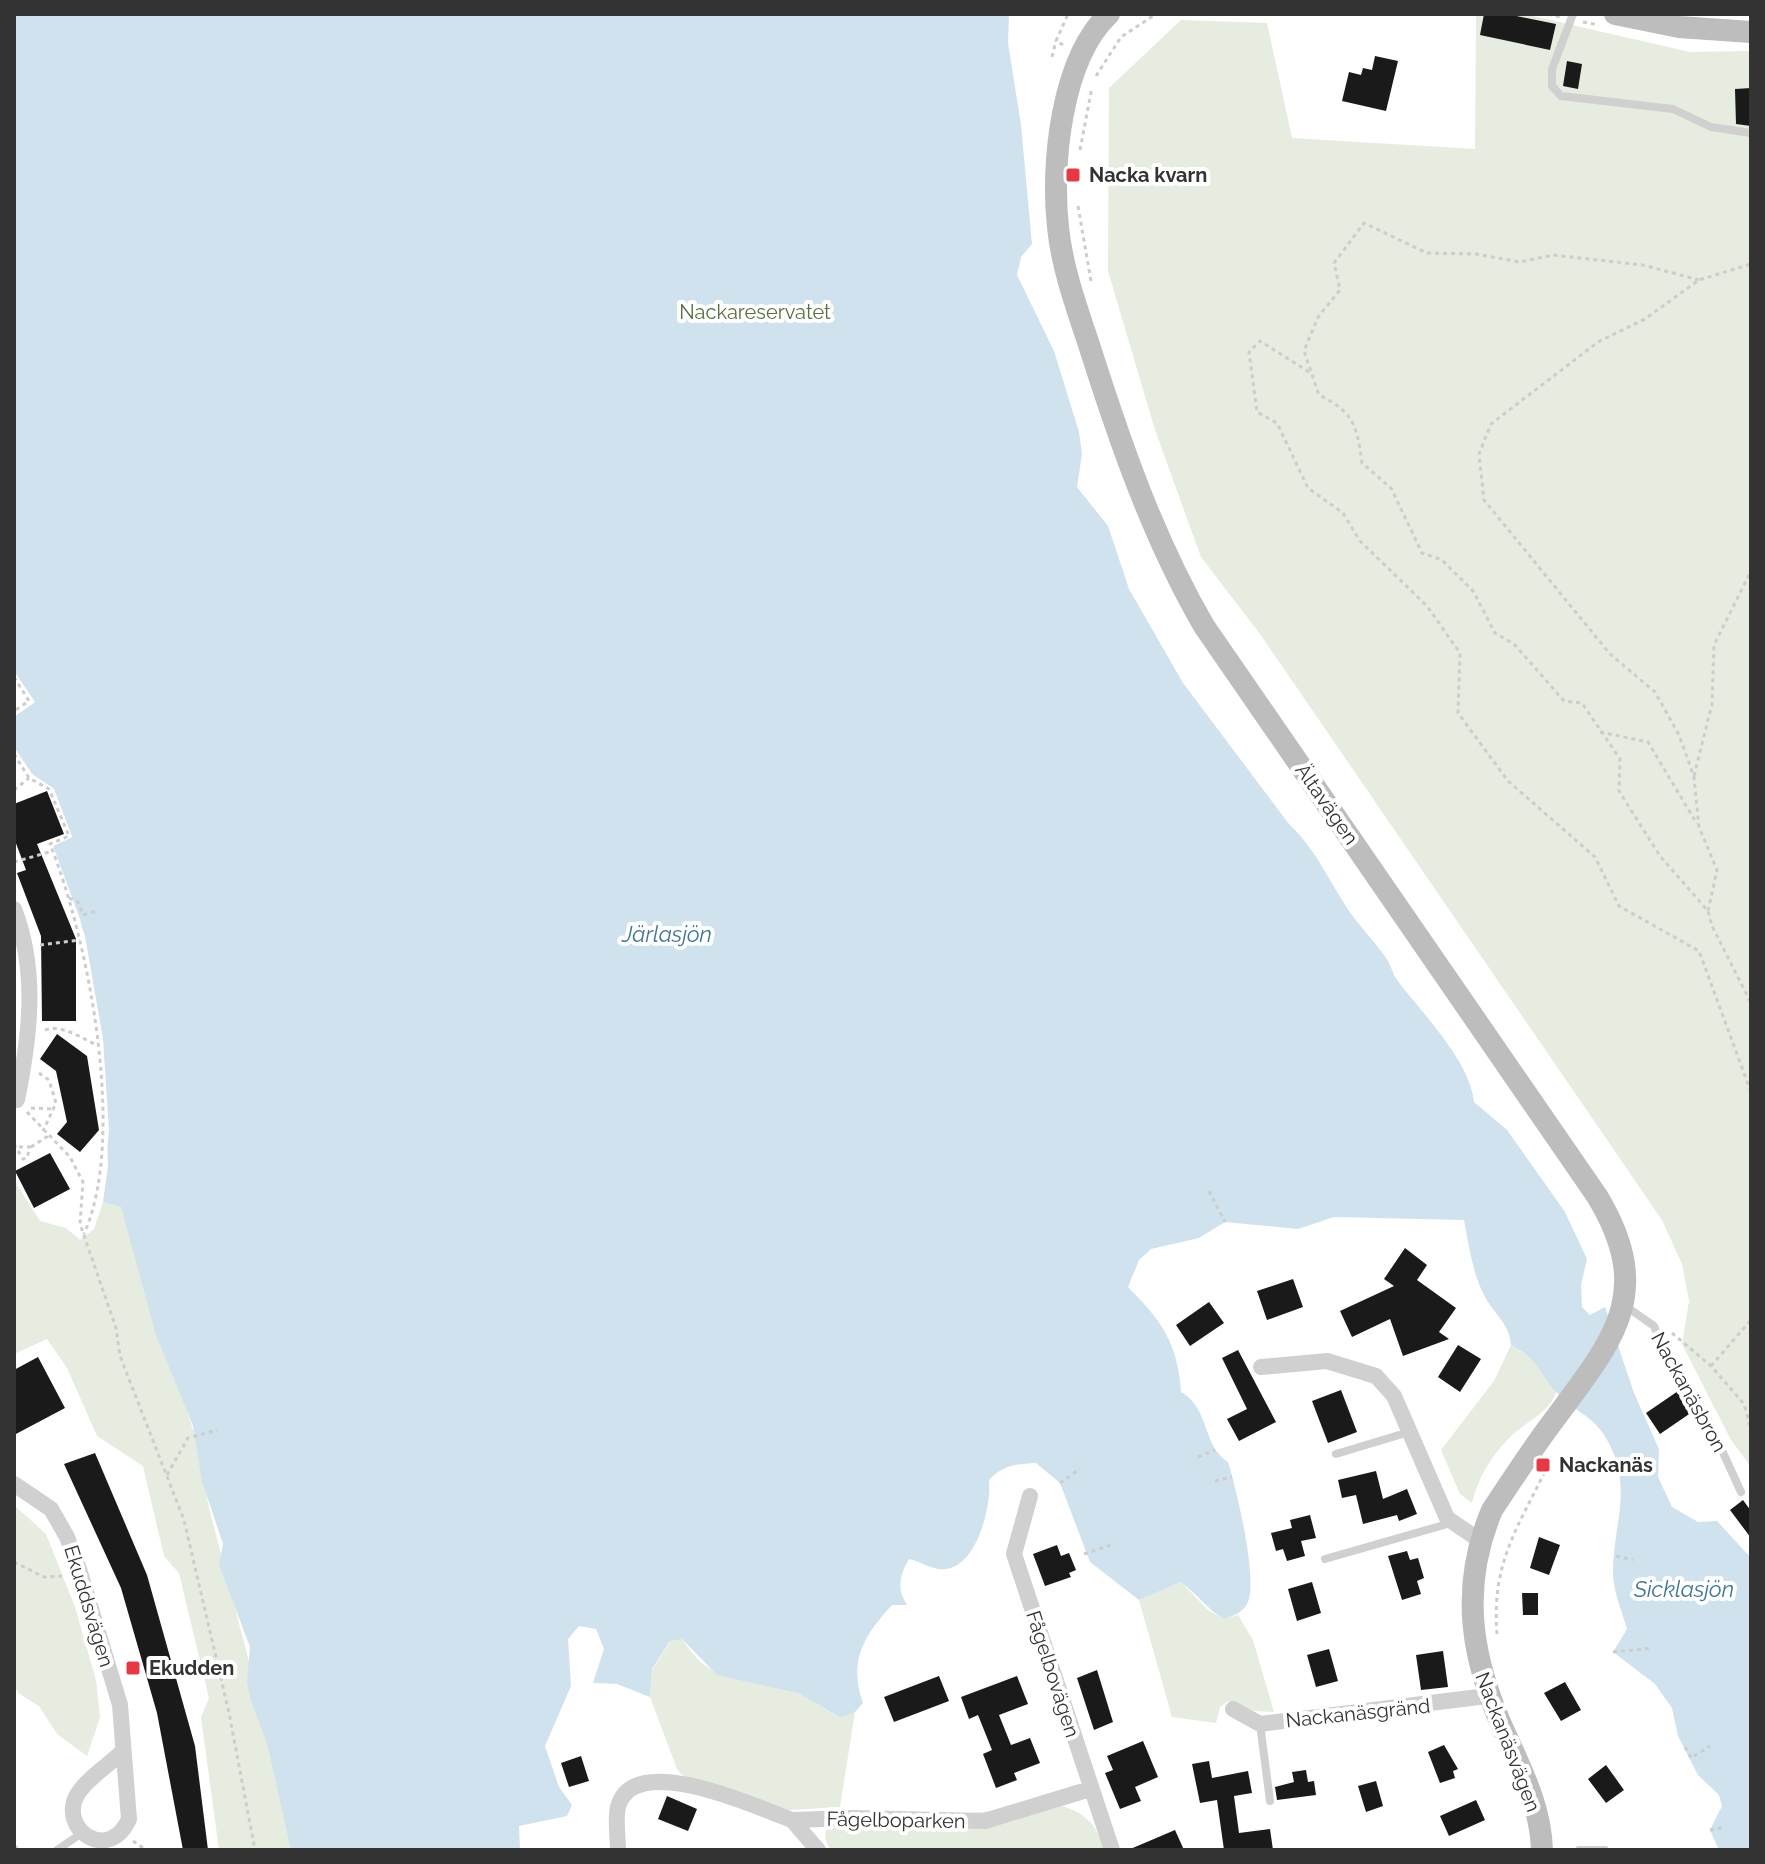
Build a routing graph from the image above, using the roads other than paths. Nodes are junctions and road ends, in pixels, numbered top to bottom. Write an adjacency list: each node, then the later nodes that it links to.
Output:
1 (1109, 14): 8 (main road, Ältavägen)
2 (1573, 14): 5 (lane)
3 (1615, 14): 4 (main road)
4 (1751, 32)
5 (1751, 133)
6 (14, 909): 7 (street)
7 (18, 1103)
8 (1624, 1308): 13 (lane, Nackanäsbron); 16 (main road, Ältavägen)
9 (1261, 1367): 10 (street)
10 (1409, 1432): 11 (lane); 15 (street)
11 (1336, 1454)
12 (14, 1484): 21 (street, Ekuddsvägen)
13 (1741, 1492)
14 (1030, 1496): 22 (street, Fågelbovägen)
15 (1451, 1523): 16 (street); 17 (lane)
16 (1479, 1540): 18 (main road, Nackanäsvägen)
17 (1325, 1559)
18 (1487, 1696): 20 (street, Nackanäsgränd); 31 (main road, Nackanäsvägen)
19 (1233, 1709): 20 (street, Nackanäsgränd)
20 (1260, 1724): 23 (lane)
21 (122, 1752): 25 (street); 26 (street, Ekuddsvägen)
22 (1090, 1789): 24 (street, Fågelboparken); 30 (street, Fågelbovägen)
23 (1270, 1801)
24 (792, 1820): 28 (street, Fågelboparken); 29 (street, Fågelboparken)
25 (82, 1833): 26 (street, Ekuddsvägen); 27 (lane)
26 (105, 1848)
27 (57, 1850)
28 (618, 1850)
29 (818, 1850)
30 (1112, 1850)
31 (1542, 1850)
32 (1579, 1850): 33 (lane)
33 (1605, 1850)

